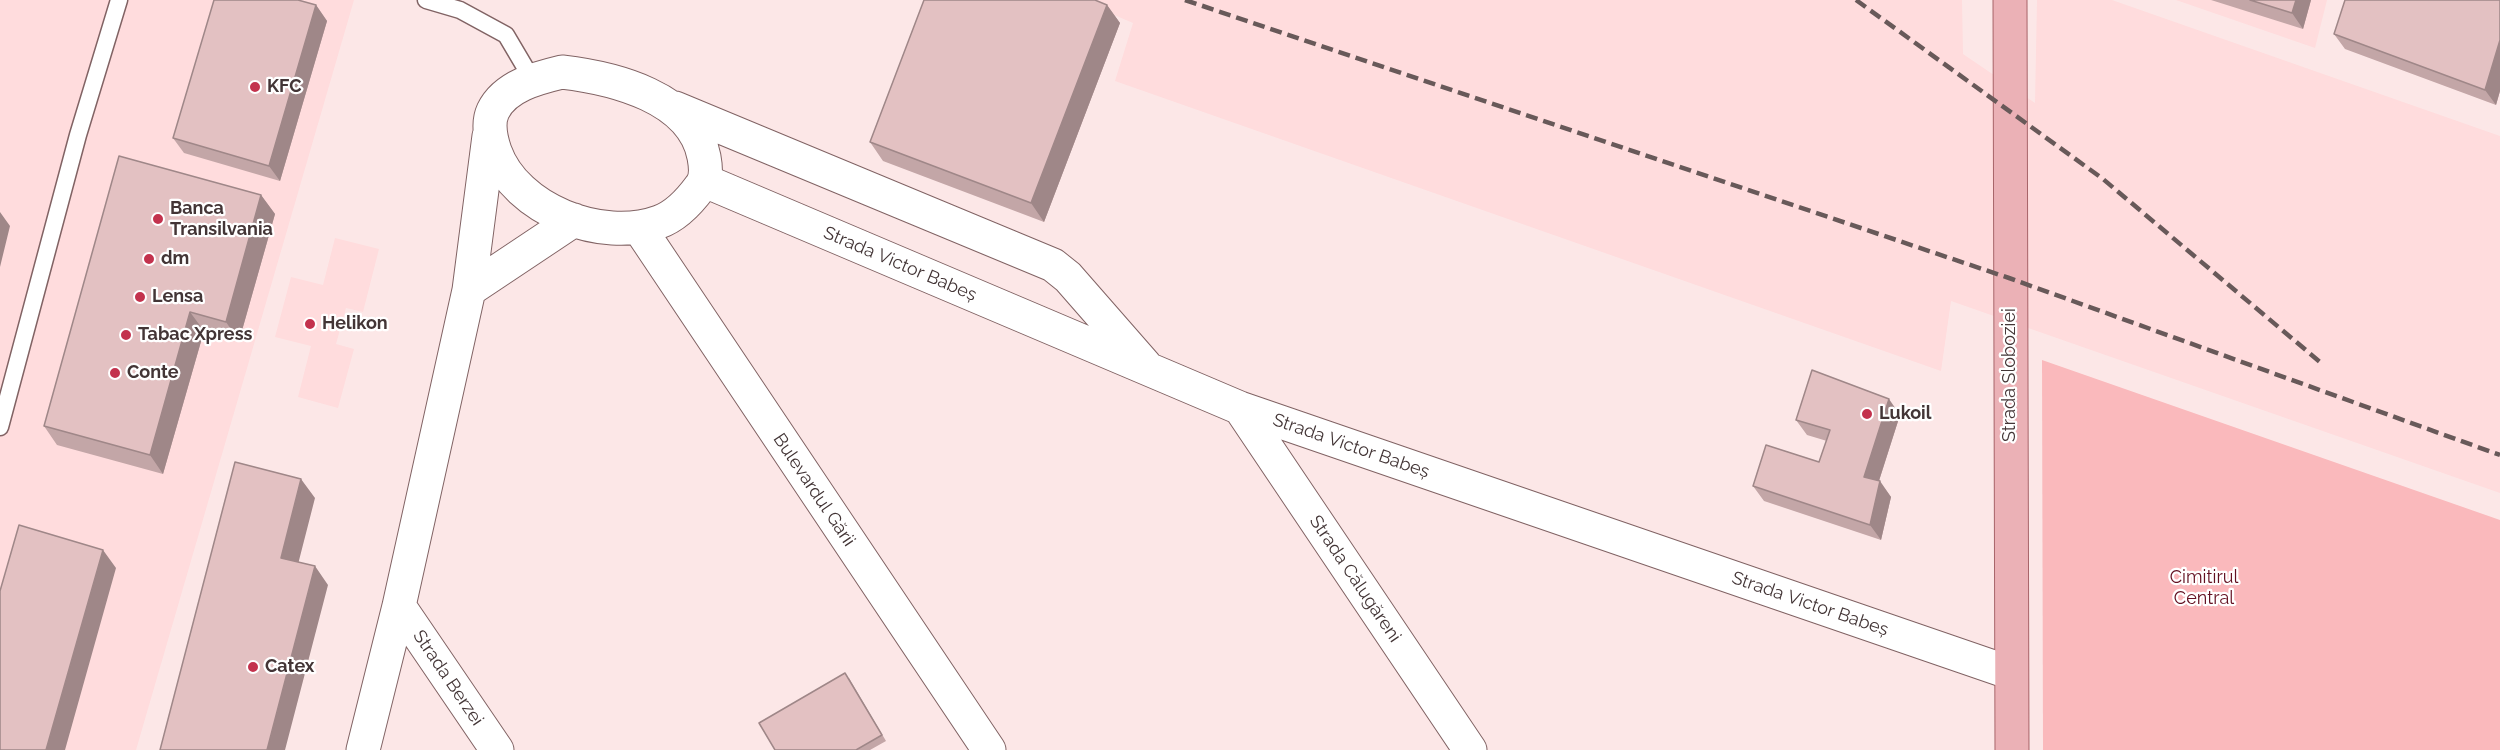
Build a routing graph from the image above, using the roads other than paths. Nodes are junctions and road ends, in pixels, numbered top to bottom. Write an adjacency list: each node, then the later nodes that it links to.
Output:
1 (119, 0): 13 (lane)
2 (426, 0): 4 (lane)
3 (2010, 0): 15 (main road, Strada Sloboziei)
4 (532, 79): 5 (street); 6 (street)
5 (659, 101): 7 (street); 11 (street)
6 (489, 136): 8 (street); 10 (street)
7 (705, 181): 9 (street); 11 (street, Strada Victor Babeș)
8 (574, 220): 9 (street); 10 (street)
9 (640, 229): 19 (street, Bulevardul Gării)
10 (470, 290): 14 (street)
11 (1150, 370): 12 (street, Strada Victor Babeș)
12 (1240, 408): 15 (street, Strada Victor Babeș); 16 (street, Strada Călugăreni)
13 (0, 427)
14 (399, 606): 17 (street); 18 (street, Strada Berzei)
15 (2012, 674): 20 (main road, Strada Sloboziei)
16 (1463, 748)
17 (363, 750)
18 (496, 750)
19 (989, 750)
20 (2012, 750)

